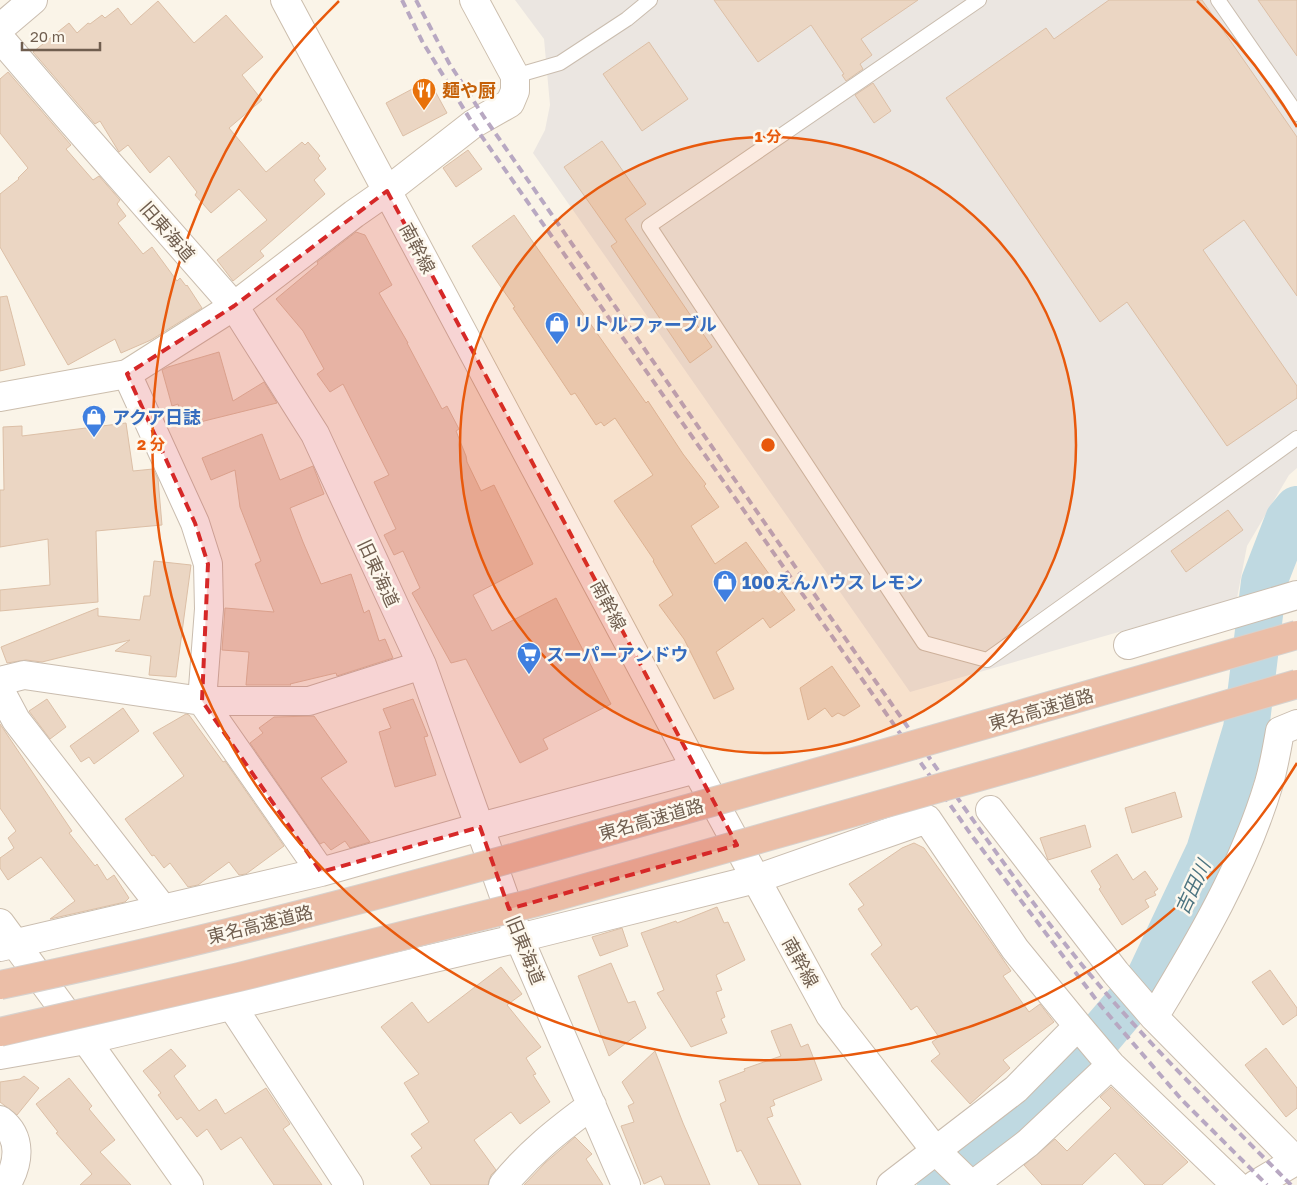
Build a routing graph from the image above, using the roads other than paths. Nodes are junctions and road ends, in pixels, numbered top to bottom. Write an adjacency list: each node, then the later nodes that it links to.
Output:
1 (33, 0): 7 (street)
2 (285, 0): 11 (street, 南幹線)
3 (474, 0): 9 (street)
4 (650, 0): 9 (lane)
5 (979, 0): 15 (lane)
6 (1218, 0): 10 (lane)
7 (0, 28)
8 (0, 38): 12 (street, 旧東海道)
9 (515, 76): 11 (street)
10 (1297, 114)
11 (387, 191): 12 (street); 25 (street, 南幹線)
12 (234, 306): 13 (street); 19 (street, 旧東海道)
13 (127, 374): 14 (street); 23 (street)
14 (0, 397)
15 (1297, 438)
16 (1297, 595): 18 (street)
17 (1297, 635): 33 (highway, 東名高速道路, bridge)
18 (1128, 645)
19 (422, 665): 23 (street); 27 (street, 旧東海道)
20 (0, 681): 23 (street)
21 (1297, 684): 37 (highway, bridge)
22 (0, 690): 30 (street)
23 (202, 701): 28 (street)
24 (1297, 724): 35 (street)
25 (696, 769): 27 (street); 29 (street, 南幹線)
26 (990, 810): 35 (street)
27 (480, 827): 28 (street); 32 (street, 旧東海道)
28 (321, 872): 30 (street)
29 (756, 878): 32 (street); 36 (street); 43 (street, 南幹線)
30 (163, 909): 31 (street)
31 (5, 938): 38 (street)
32 (519, 938): 34 (street); 41 (street, 旧東海道)
33 (0, 985)
34 (232, 1006): 38 (street); 47 (street)
35 (1154, 1017): 44 (street)
36 (1078, 1026): 40 (street); 43 (street)
37 (0, 1032)
38 (86, 1040): 39 (street); 46 (street)
39 (0, 1055)
40 (1112, 1064): 51 (street); 52 (street)
41 (592, 1105): 48 (street); 49 (street, 旧東海道)
42 (0, 1120): 45 (street)
43 (936, 1150): 50 (street); 51 (street, 南幹線)
44 (1297, 1161): 53 (street)
45 (6, 1185)
46 (189, 1185)
47 (349, 1185)
48 (504, 1185)
49 (626, 1185)
50 (891, 1185)
51 (972, 1185)
52 (1236, 1185)
53 (1255, 1185)

